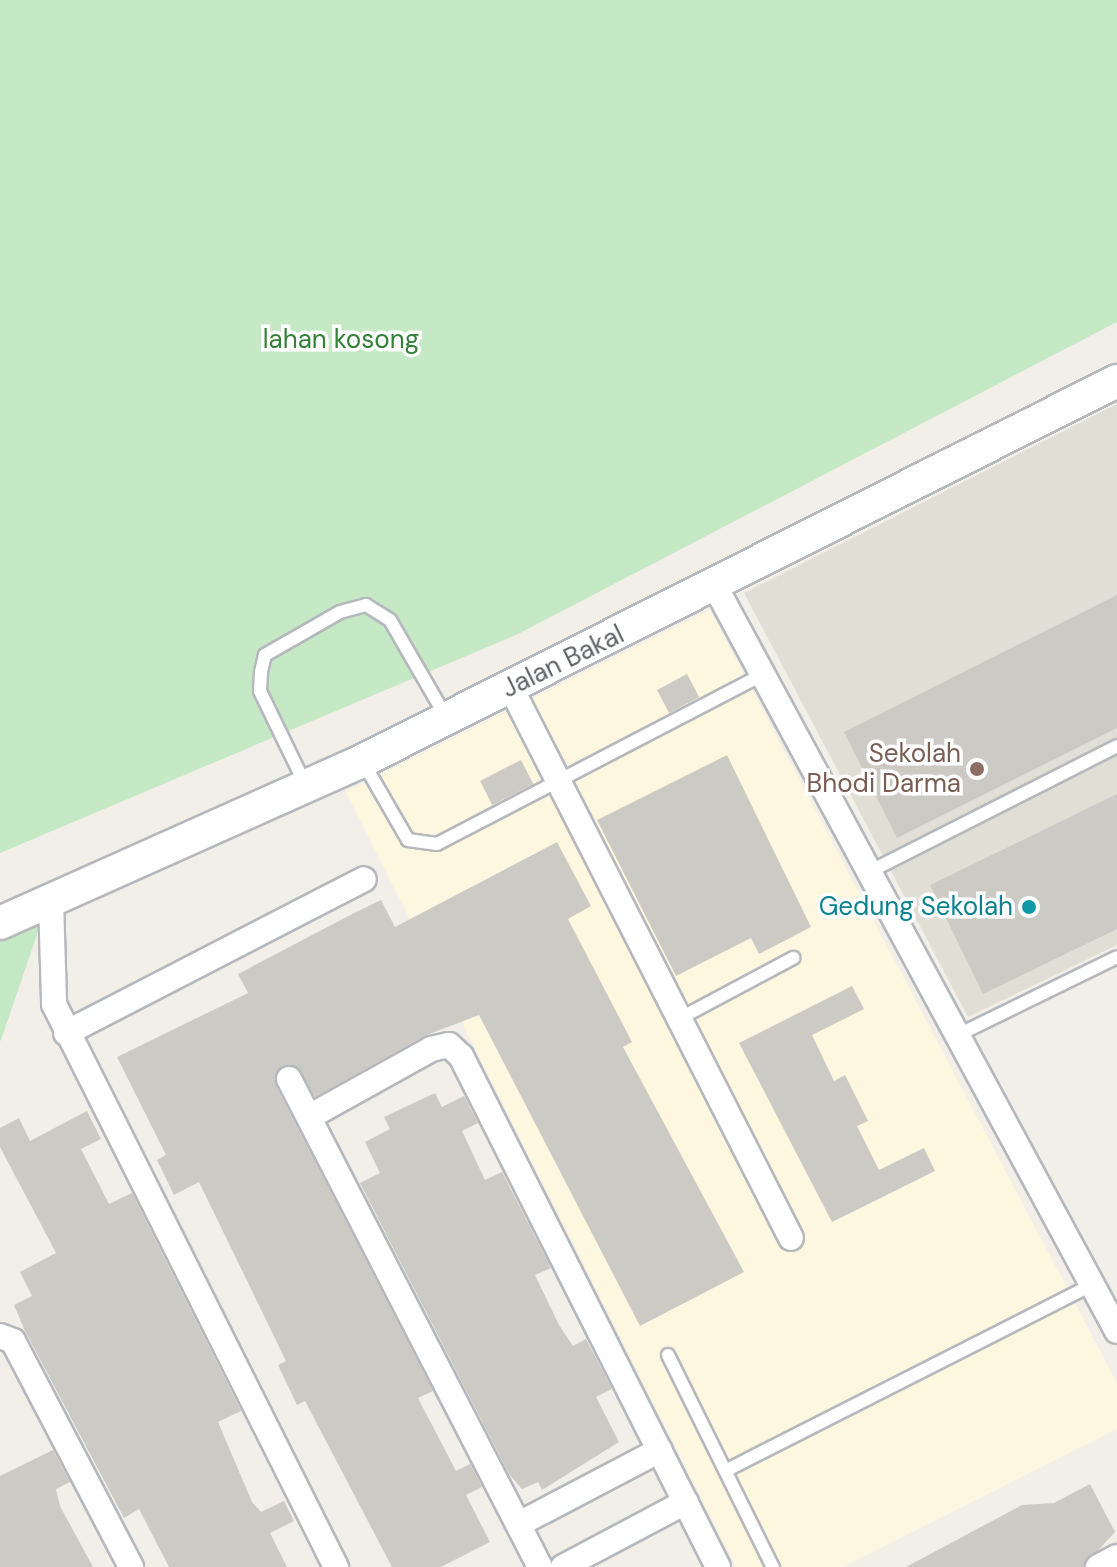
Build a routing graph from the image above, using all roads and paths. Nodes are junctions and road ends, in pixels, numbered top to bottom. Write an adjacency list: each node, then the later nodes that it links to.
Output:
1 (1117, 381): 2 (street, Jalan Bakal)
2 (716, 588): 3 (street); 4 (street, Jalan Bakal)
3 (763, 674): 8 (lane); 10 (street)
4 (511, 688): 5 (street, Jalan Bakal); 8 (street)
5 (447, 718): 7 (street, Jalan Bakal); 9 (lane)
6 (1117, 746): 10 (lane)
7 (362, 761): 8 (lane); 9 (street, Jalan Bakal)
8 (559, 783): 16 (street)
9 (306, 786): 12 (street, Jalan Bakal)
10 (871, 871): 18 (street)
11 (364, 879): 17 (street)
12 (51, 900): 13 (street, Jalan Bakal); 17 (street)
13 (0, 923)
14 (1117, 957): 18 (lane)
15 (793, 958): 16 (lane)
16 (677, 1020): 21 (street)
17 (66, 1033): 33 (street)
18 (956, 1036): 22 (street)
19 (289, 1079): 20 (street)
20 (309, 1117): 26 (street); 29 (street)
21 (791, 1238)
22 (1092, 1285): 23 (street); 27 (lane)
23 (1117, 1331)
24 (0, 1336): 32 (street)
25 (668, 1355): 27 (lane)
26 (660, 1450): 28 (street); 29 (street)
27 (727, 1470): 36 (lane)
28 (686, 1502): 34 (street); 35 (street)
29 (519, 1524): 31 (street)
30 (1117, 1557): 37 (street)
31 (532, 1565)
32 (131, 1567)
33 (336, 1567)
34 (563, 1567)
35 (718, 1567)
36 (773, 1567)
37 (1098, 1567)

